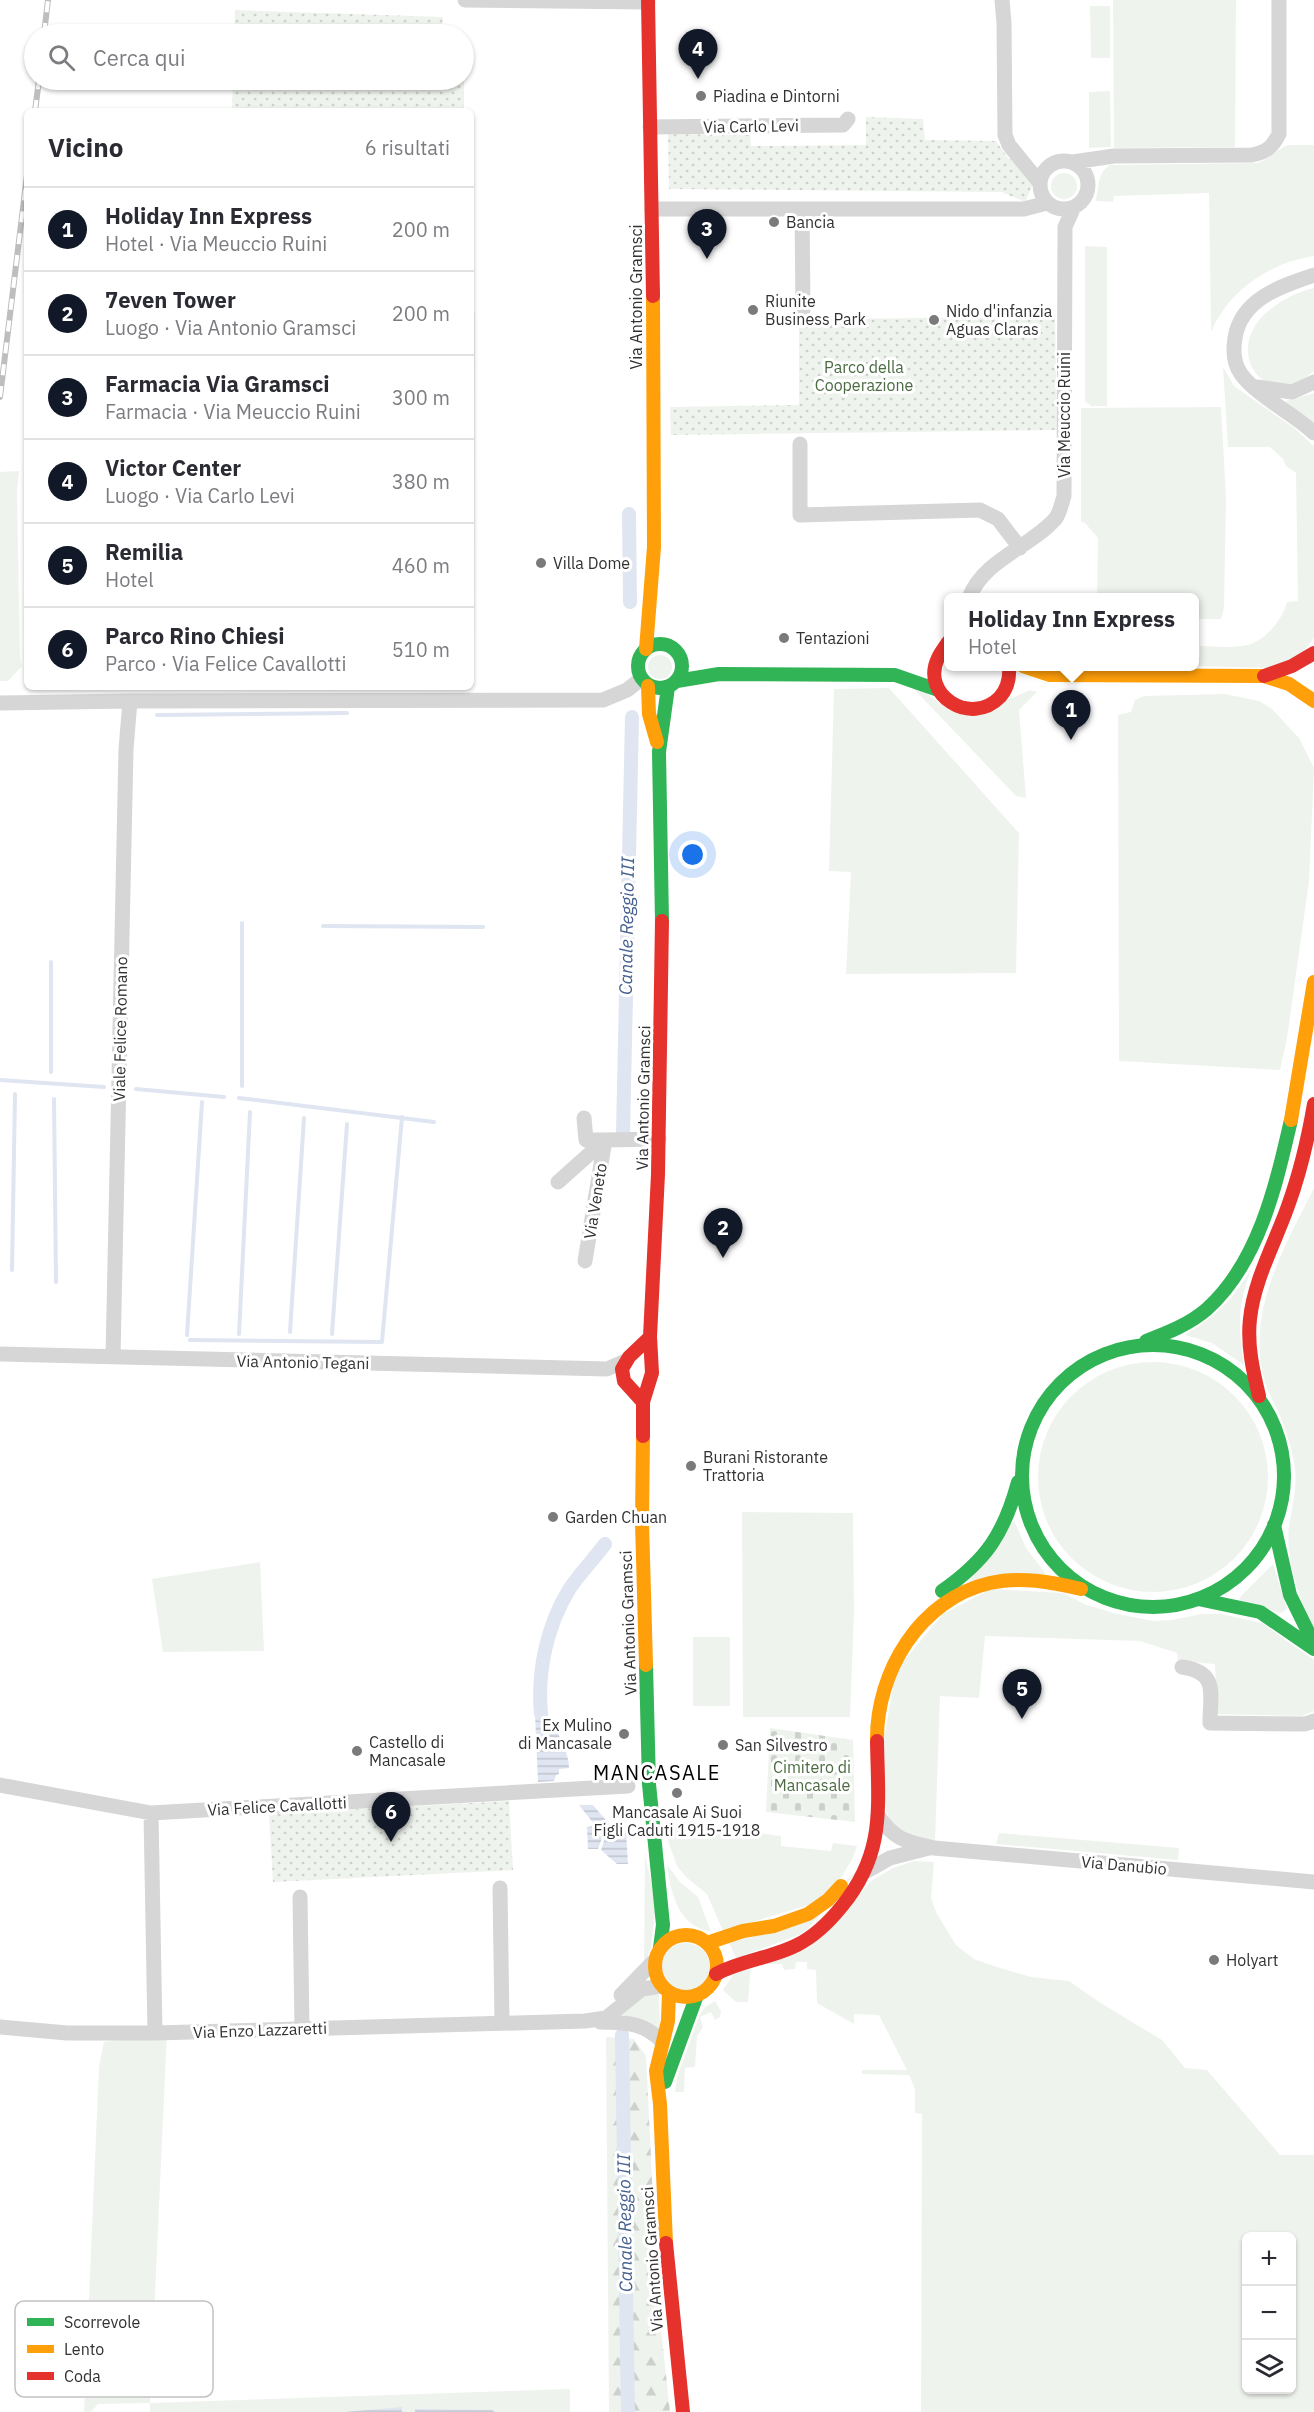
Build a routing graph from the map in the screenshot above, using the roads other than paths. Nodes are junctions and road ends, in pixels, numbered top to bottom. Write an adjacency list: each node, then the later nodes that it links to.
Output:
1 (465, 0): 4 (street)
2 (1002, 0): 8 (street, Via Meuccio Ruini)
3 (1279, 0): 7 (street)
4 (648, 1): 6 (street, Via Antonio Gramsci)
5 (848, 119): 6 (street, Via Carlo Levi)
6 (650, 127): 15 (street, Via Antonio Gramsci)
7 (1114, 156): 9 (street); 12 (street, Via Meuccio Ruini)
8 (1020, 157): 10 (street); 11 (street, Via Meuccio Ruini)
9 (1072, 162): 10 (street); 12 (street)
10 (1054, 163): 11 (street)
11 (1040, 185): 13 (street, Via Meuccio Ruini); 17 (street)
12 (1089, 185): 14 (street, Via Meuccio Ruini)
13 (1051, 205): 14 (street); 17 (street); 18 (street, Via Meuccio Ruini)
14 (1074, 207): 18 (street, Via Meuccio Ruini)
15 (652, 209): 16 (street); 27 (street, Via Antonio Gramsci)
16 (802, 209): 17 (street); 20 (street)
17 (1024, 209)
18 (1065, 227): 25 (street, Via Meuccio Ruini)
19 (1314, 275): 22 (street)
20 (803, 310)
21 (1314, 382): 22 (street)
22 (1252, 385): 23 (street)
23 (1314, 433)
24 (800, 444): 25 (street)
25 (1020, 548): 26 (street, Via Meuccio Ruini)
26 (991, 567): 28 (street, Via Meuccio Ruini); 29 (street)
27 (652, 593): 31 (street, Via Antonio Gramsci); 32 (street, Via Antonio Gramsci)
28 (971, 593)
29 (980, 593)
30 (944, 647): 37 (street); 43 (street)
31 (646, 648): 32 (street); 40 (street, Via Antonio Gramsci)
32 (673, 649): 36 (street); 41 (street, Via Antonio Gramsci)
33 (1314, 653): 39 (street); 44 (street)
34 (1009, 671): 42 (street)
35 (1038, 671): 38 (street)
36 (719, 674): 37 (street); 41 (street)
37 (895, 675): 43 (street)
38 (1050, 675): 39 (street); 42 (street)
39 (1264, 676): 44 (street)
40 (642, 678): 41 (street); 45 (street); 47 (street, Via Antonio Gramsci)
41 (672, 684): 47 (street, Via Antonio Gramsci)
42 (1008, 684): 43 (street)
43 (938, 690)
44 (1314, 700)
45 (130, 701): 46 (street); 58 (street, Viale Felice Romano)
46 (0, 703)
47 (660, 752): 51 (street, Via Antonio Gramsci)
48 (1314, 982): 56 (street)
49 (1314, 1104): 62 (street)
50 (585, 1118): 52 (street, Via Veneto)
51 (659, 1139): 52 (street, Via Veneto); 55 (street, Via Antonio Gramsci)
52 (604, 1140): 53 (street, Via Veneto); 54 (street, Via Veneto)
53 (558, 1182)
54 (585, 1261)
55 (650, 1337): 59 (street, Via Antonio Gramsci); 60 (street)
56 (1130, 1347): 62 (street); 64 (street)
57 (0, 1354): 58 (street, Via Antonio Tegani)
58 (113, 1357): 60 (street, Via Antonio Tegani)
59 (650, 1364): 60 (street); 61 (street, Via Antonio Gramsci)
60 (626, 1370): 61 (street); 63 (street)
61 (648, 1382): 63 (street, Via Antonio Gramsci)
62 (1260, 1401): 65 (street)
63 (643, 1402): 76 (street, Via Antonio Gramsci)
64 (1022, 1466): 66 (street); 83 (street)
65 (1274, 1525): 67 (street); 68 (street)
66 (1091, 1592): 67 (street); 75 (street)
67 (1197, 1599): 69 (street)
68 (1314, 1644)
69 (1314, 1649)
70 (1182, 1667): 71 (street)
71 (1314, 1721)
72 (0, 1785): 74 (street, Via Felice Cavallotti)
73 (628, 1786): 74 (street, Via Felice Cavallotti)
74 (151, 1813): 92 (street)
75 (878, 1816): 77 (street, Via Danubio); 78 (street)
76 (654, 1843): 82 (street, Via Antonio Gramsci); 84 (street, Via Antonio Gramsci)
77 (934, 1848): 78 (street, Via Danubio); 79 (street, Via Danubio)
78 (865, 1872): 85 (street)
79 (1314, 1882)
80 (500, 1888): 89 (street)
81 (300, 1897): 91 (street)
82 (693, 1936): 83 (street); 84 (street)
83 (707, 1943): 85 (street)
84 (658, 1954): 86 (street); 88 (street)
85 (716, 1974): 87 (street)
86 (665, 1989): 87 (street); 88 (street, Via Enzo Lazzaretti); 93 (street, Via Antonio Gramsci)
87 (697, 1995): 94 (street, Via Antonio Gramsci)
88 (585, 2021): 89 (street, Via Enzo Lazzaretti); 93 (street, Via Enzo Lazzaretti)
89 (502, 2023): 91 (street, Via Enzo Lazzaretti)
90 (0, 2027): 92 (street, Via Enzo Lazzaretti)
91 (302, 2028): 92 (street, Via Enzo Lazzaretti)
92 (155, 2032)
93 (662, 2041): 94 (street, Via Antonio Gramsci)
94 (660, 2104): 95 (street, Via Antonio Gramsci)
95 (683, 2412)

